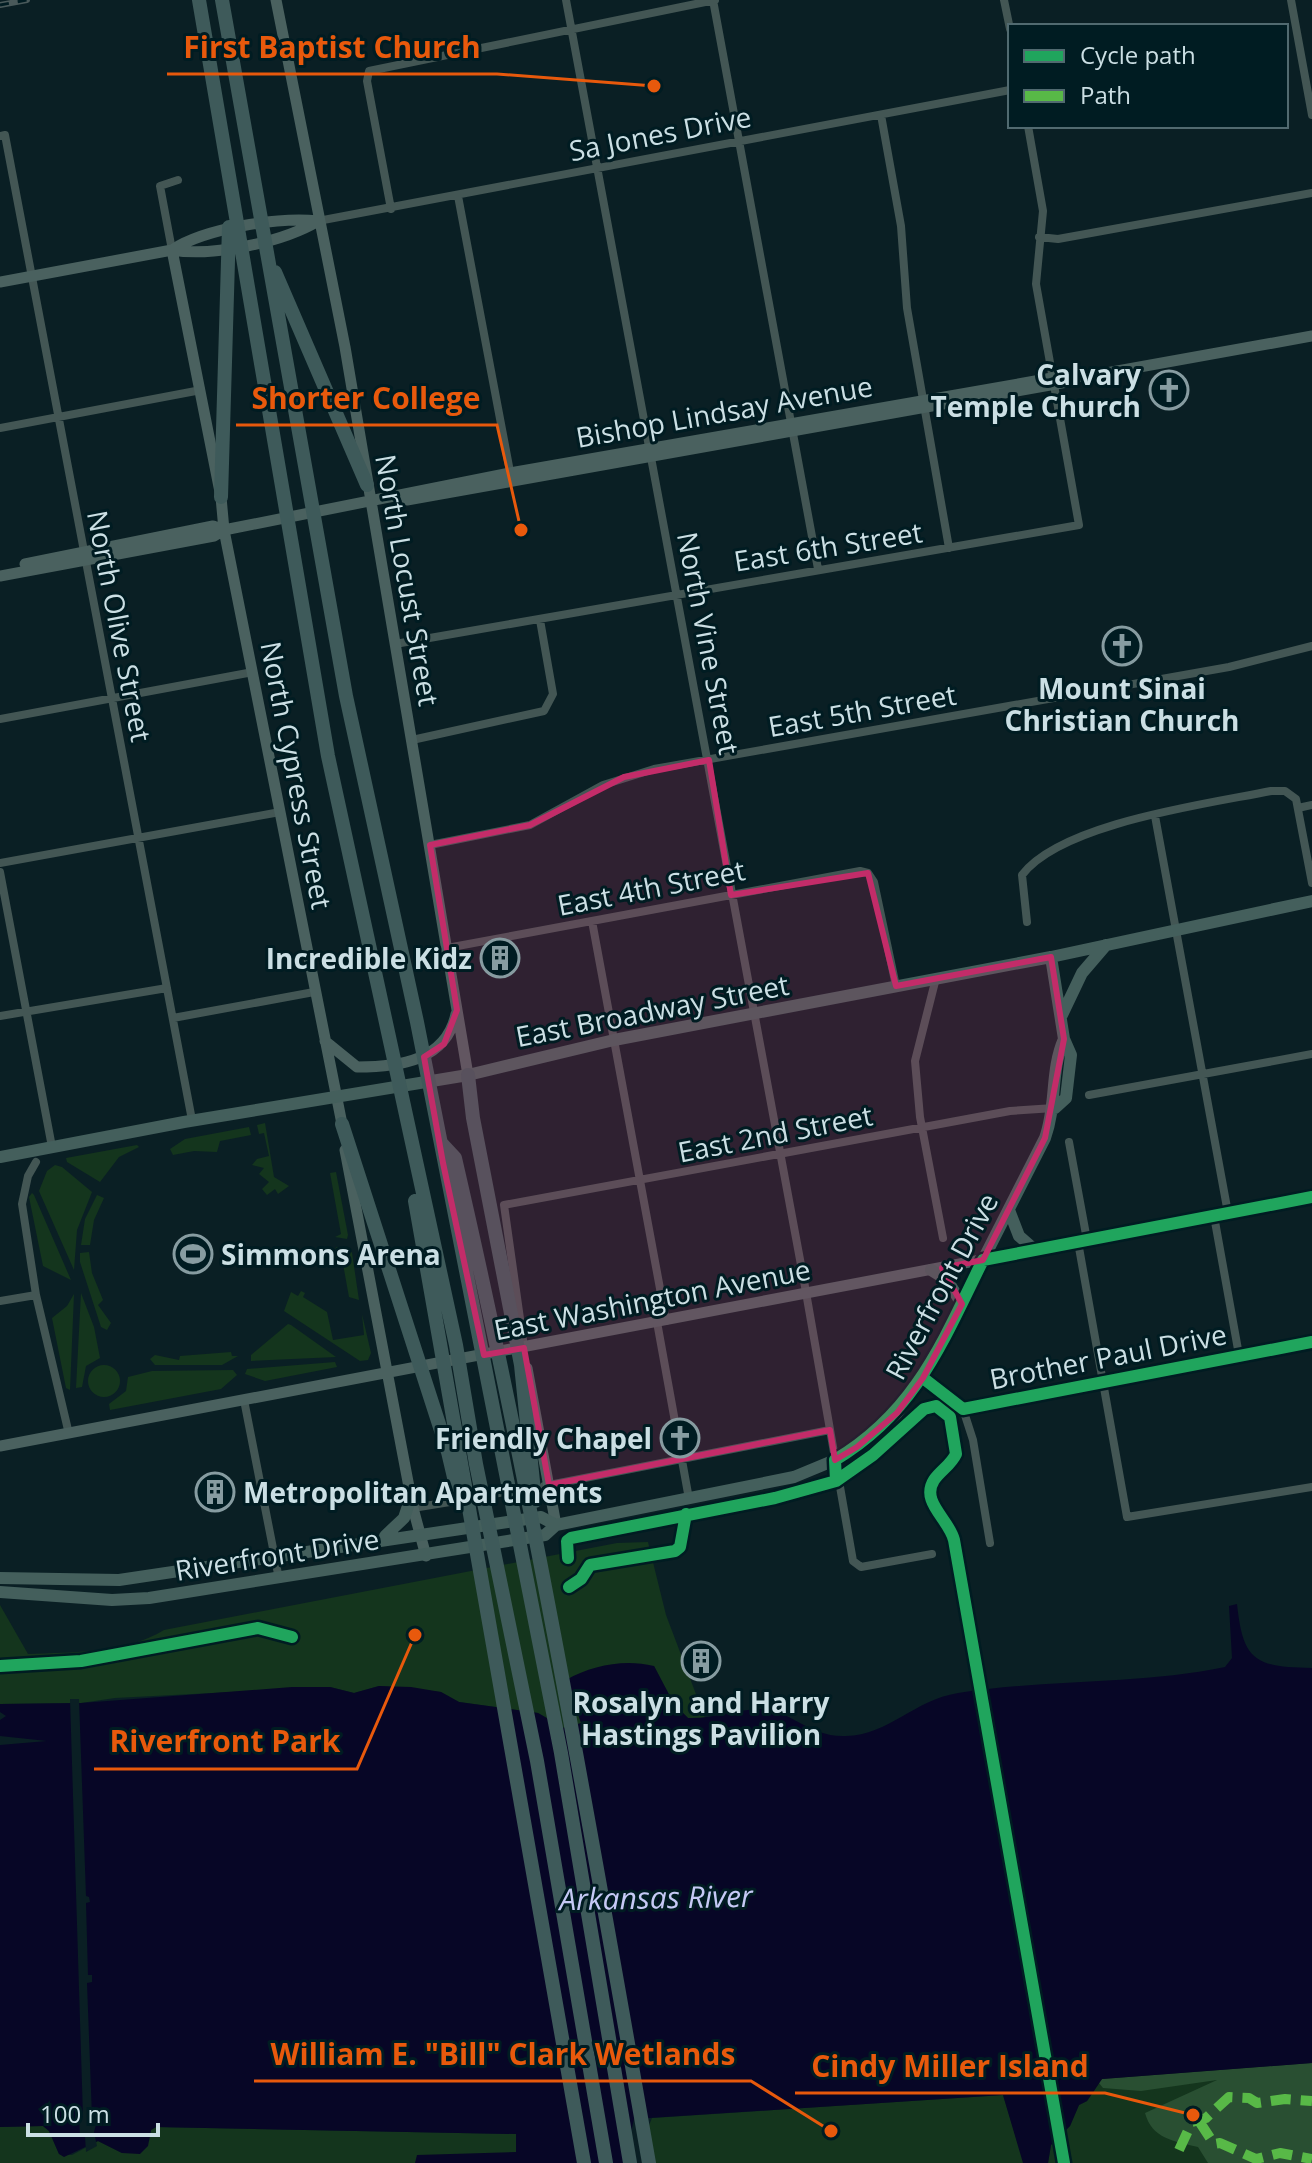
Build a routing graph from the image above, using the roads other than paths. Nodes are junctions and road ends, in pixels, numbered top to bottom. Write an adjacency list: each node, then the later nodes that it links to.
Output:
1 (276, 0): 21 (main road, North Locust Street)
2 (566, 0): 9 (street, North Vine Street)
3 (714, 0): 9 (street); 15 (street)
4 (1004, 0): 8 (street)
5 (1291, 0): 12 (street)
6 (223, 4): 24 (highway)
7 (200, 6): 25 (highway)
8 (1009, 24)
9 (572, 28): 16 (street, North Vine Street); 20 (street)
10 (1008, 90): 11 (street, Sa Jones Drive)
11 (881, 115): 15 (street, Sa Jones Drive); 31 (street)
12 (1312, 115)
13 (1028, 128): 22 (street)
14 (3, 138): 26 (street, North Olive Street)
15 (741, 142): 16 (street, Sa Jones Drive); 34 (street)
16 (600, 169): 19 (street, Sa Jones Drive); 35 (street, North Vine Street)
17 (178, 180): 23 (street, North Cypress Street)
18 (1312, 193): 22 (street)
19 (458, 196): 20 (street, Sa Jones Drive); 36 (street)
20 (391, 209): 21 (street, Sa Jones Drive)
21 (318, 221): 23 (main road, Sa Jones Drive); 37 (main road, North Locust Street)
22 (1039, 237): 29 (street)
23 (172, 250): 26 (main road, Sa Jones Drive); 30 (main road, North Cypress Street)
24 (267, 254): 37 (highway); 119 (highway)
25 (237, 264): 38 (highway); 91 (highway)
26 (31, 276): 27 (main road, Sa Jones Drive); 32 (street, North Olive Street)
27 (0, 282)
28 (1312, 336): 29 (main road, Bishop Lindsay Avenue)
29 (1053, 382): 31 (main road, Bishop Lindsay Avenue); 41 (street, East 6th Street)
30 (201, 390): 32 (street); 38 (main road, North Cypress Street)
31 (924, 405): 34 (main road, Bishop Lindsay Avenue); 41 (street)
32 (58, 417): 33 (street); 42 (street, North Olive Street)
33 (0, 428)
34 (793, 428): 35 (main road, Bishop Lindsay Avenue); 44 (street)
35 (652, 453): 36 (main road, Bishop Lindsay Avenue); 46 (street, North Vine Street)
36 (511, 478): 39 (main road, Bishop Lindsay Avenue)
37 (367, 485): 39 (main road, North Locust Street)
38 (221, 497): 40 (main road, North Cypress Street)
39 (371, 503): 40 (main road, Bishop Lindsay Avenue); 48 (main road, North Locust Street)
40 (224, 530): 42 (main road, Bishop Lindsay Avenue); 50 (main road, North Cypress Street)
41 (949, 548): 44 (street, East 6th Street)
42 (85, 556): 43 (main road, Bishop Lindsay Avenue); 45 (main road, Bishop Lindsay Avenue); 51 (street, North Olive Street)
43 (0, 568)
44 (818, 569): 46 (street, East 6th Street)
45 (0, 576)
46 (677, 594): 47 (street, East 6th Street); 54 (street, North Vine Street)
47 (540, 620): 48 (street, East 6th Street); 53 (street)
48 (395, 644): 53 (main road, North Locust Street)
49 (1312, 646): 54 (street, East 5th Street)
50 (253, 672): 51 (street); 57 (main road, North Cypress Street)
51 (112, 698): 52 (street); 59 (street, North Olive Street)
52 (0, 719)
53 (412, 740): 60 (main road, North Locust Street)
54 (709, 760): 60 (street, East 5th Street); 64 (street, North Vine Street)
55 (1312, 805): 56 (street)
56 (1298, 808): 58 (street); 63 (street)
57 (280, 812): 59 (street); 75 (main road, North Cypress Street)
58 (1155, 816): 67 (street); 68 (street)
59 (139, 838): 61 (street); 74 (street, North Olive Street)
60 (430, 845): 70 (main road, North Locust Street)
61 (0, 863)
62 (0, 872): 77 (street)
63 (1312, 883)
64 (732, 895): 66 (street, East 4th Street); 73 (street, East 4th Street); 78 (street, North Vine Street)
65 (1312, 901): 68 (main road, East Broadway Street)
66 (592, 921): 70 (street, East 4th Street); 83 (street)
67 (1027, 922)
68 (1176, 931): 69 (main road, East Broadway Street); 85 (street)
69 (1106, 945): 71 (main road, East Broadway Street); 79 (main road)
70 (447, 948): 76 (main road, North Locust Street)
71 (1051, 957): 72 (main road, East Broadway Street); 79 (main road, Riverfront Drive)
72 (936, 978): 73 (main road, East Broadway Street); 93 (street)
73 (896, 986): 78 (main road, East Broadway Street)
74 (167, 988): 77 (street); 81 (street, North Olive Street)
75 (314, 992): 81 (street); 82 (main road, North Cypress Street)
76 (457, 1010): 82 (main road); 86 (main road, North Locust Street)
77 (27, 1011): 80 (street); 95 (street)
78 (754, 1014): 83 (main road, East Broadway Street); 96 (street, North Vine Street)
79 (1062, 1015): 89 (main road, Riverfront Drive)
80 (0, 1016)
81 (173, 1018): 90 (street, North Olive Street)
82 (324, 1040): 88 (main road, North Cypress Street)
83 (614, 1040): 86 (main road, East Broadway Street); 99 (street)
84 (1312, 1054): 85 (street)
85 (1203, 1074): 87 (street); 102 (street)
86 (468, 1075): 88 (main road, East Broadway Street); 126 (highway)
87 (1089, 1095)
88 (336, 1098): 90 (main road, East Broadway Street); 92 (main road, North Cypress Street)
89 (1055, 1108): 93 (street, East 2nd Street); 101 (main road, Riverfront Drive)
90 (192, 1120): 95 (main road, East Broadway Street)
91 (407, 1121): 129 (highway); 129 (highway)
92 (342, 1124): 117 (main road, North Cypress Street); 129 (highway)
93 (922, 1128): 96 (street, East 2nd Street); 104 (street)
94 (1069, 1142): 105 (street)
95 (52, 1147): 97 (main road, East Broadway Street)
96 (781, 1154): 99 (street, East 2nd Street); 109 (street, North Vine Street)
97 (0, 1157)
98 (36, 1162): 110 (street)
99 (641, 1181): 113 (street); 115 (street, East 2nd Street)
100 (1312, 1197): 102 (main road, East Washington Avenue)
101 (1009, 1210): 106 (main road); 107 (main road, Riverfront Drive)
102 (1228, 1213): 103 (main road, East Washington Avenue)
103 (1214, 1216): 105 (main road, East Washington Avenue); 116 (street)
104 (943, 1238)
105 (1082, 1241): 106 (main road, East Washington Avenue); 120 (street)
106 (1035, 1250): 107 (main road, East Washington Avenue)
107 (983, 1260): 108 (main road, East Washington Avenue); 112 (main road, Riverfront Drive)
108 (931, 1270): 109 (main road, East Washington Avenue); 112 (main road)
109 (806, 1294): 113 (main road, East Washington Avenue); 123 (street, North Vine Street)
110 (36, 1295): 111 (street); 124 (street)
111 (0, 1301)
112 (962, 1304): 118 (main road, Riverfront Drive)
113 (662, 1322): 115 (main road, East Washington Avenue); 127 (street)
114 (1312, 1342): 116 (street, Brother Paul Drive)
115 (524, 1348): 117 (main road, East Washington Avenue); 130 (main road)
116 (1239, 1355): 120 (street, Brother Paul Drive)
117 (387, 1373): 121 (main road, East Washington Avenue); 133 (main road, North Cypress Street)
118 (923, 1378): 122 (street, Brother Paul Drive); 128 (main road, Riverfront Drive)
119 (495, 1379): 126 (highway); 146 (highway)
120 (1102, 1381): 122 (street, Brother Paul Drive); 131 (street)
121 (244, 1400): 124 (main road, East Washington Avenue); 139 (street)
122 (963, 1409): 137 (street)
123 (830, 1430): 127 (street); 128 (street, North Vine Street)
124 (69, 1434): 125 (main road, East Washington Avenue)
125 (0, 1446)
126 (524, 1455): 147 (highway)
127 (682, 1459): 130 (street); 132 (street)
128 (835, 1460): 132 (main road, Riverfront Drive); 138 (street, North Vine Street)
129 (463, 1466): 144 (highway); 145 (highway)
130 (549, 1485): 133 (street); 134 (main road)
131 (1312, 1487)
132 (689, 1499): 134 (main road, Riverfront Drive)
133 (412, 1503): 135 (main road, North Cypress Street); 136 (main road)
134 (556, 1525): 135 (main road, Riverfront Drive); 140 (main road, Riverfront Drive)
135 (420, 1533): 136 (main road, Riverfront Drive); 140 (main road, North Cypress Street)
136 (379, 1540): 139 (main road, Riverfront Drive)
137 (990, 1543)
138 (932, 1554)
139 (274, 1555): 141 (main road); 142 (street)
140 (426, 1556): 142 (main road, Riverfront Drive)
141 (0, 1578)
142 (279, 1579): 143 (main road, Riverfront Drive)
143 (0, 1592)
144 (584, 2163)
145 (606, 2163)
146 (630, 2163)
147 (649, 2163)

